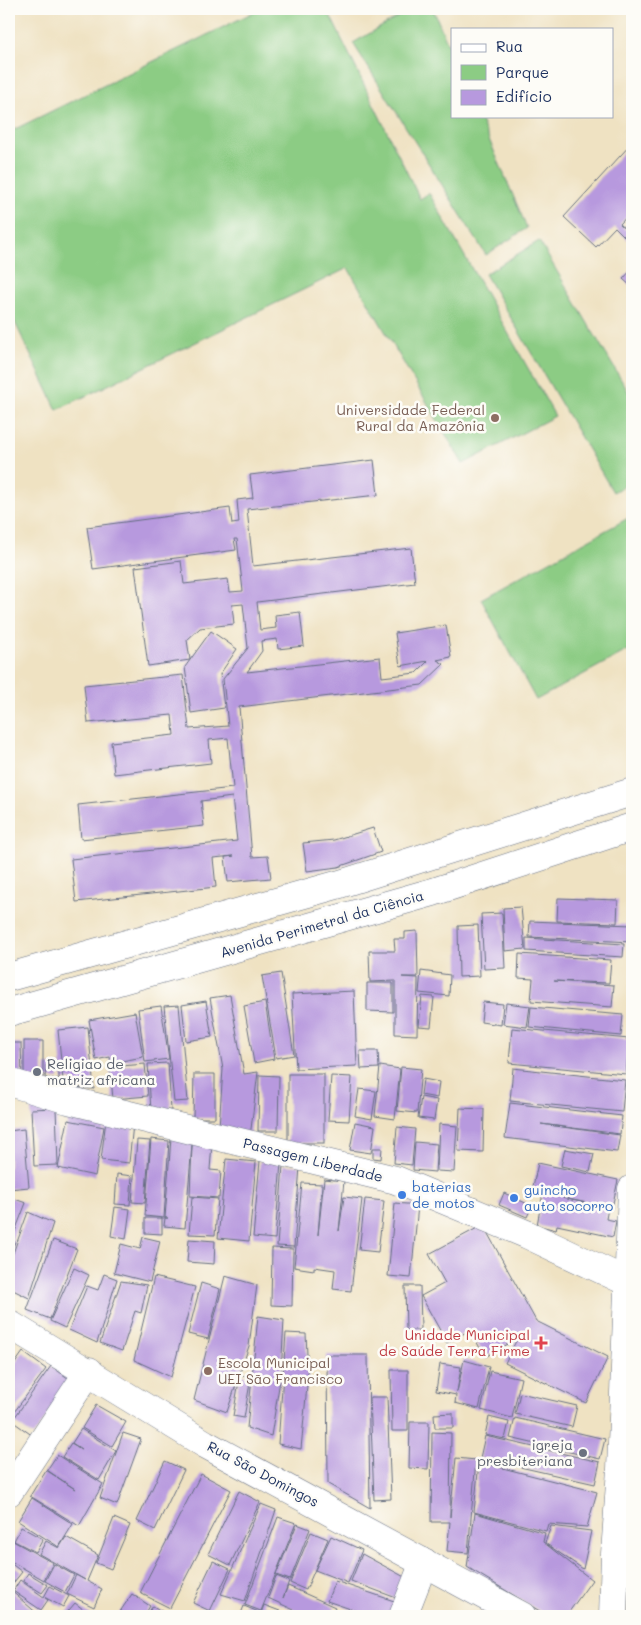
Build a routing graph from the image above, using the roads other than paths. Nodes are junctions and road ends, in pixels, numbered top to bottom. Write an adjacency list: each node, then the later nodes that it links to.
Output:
1 (632, 792): 3 (street)
2 (632, 827): 4 (street, Avenida Perimetral da Ciência)
3 (9, 977)
4 (9, 1012)
5 (9, 1082): 7 (street, Passagem Liberdade)
6 (632, 1189): 7 (street)
7 (630, 1283): 14 (street)
8 (9, 1324): 9 (street, Rua São Domingos)
9 (89, 1371): 10 (street); 11 (street, Rua São Domingos)
10 (9, 1492)
11 (424, 1562): 12 (street); 13 (street, Rua São Domingos)
12 (404, 1616)
13 (522, 1616)
14 (613, 1616)

